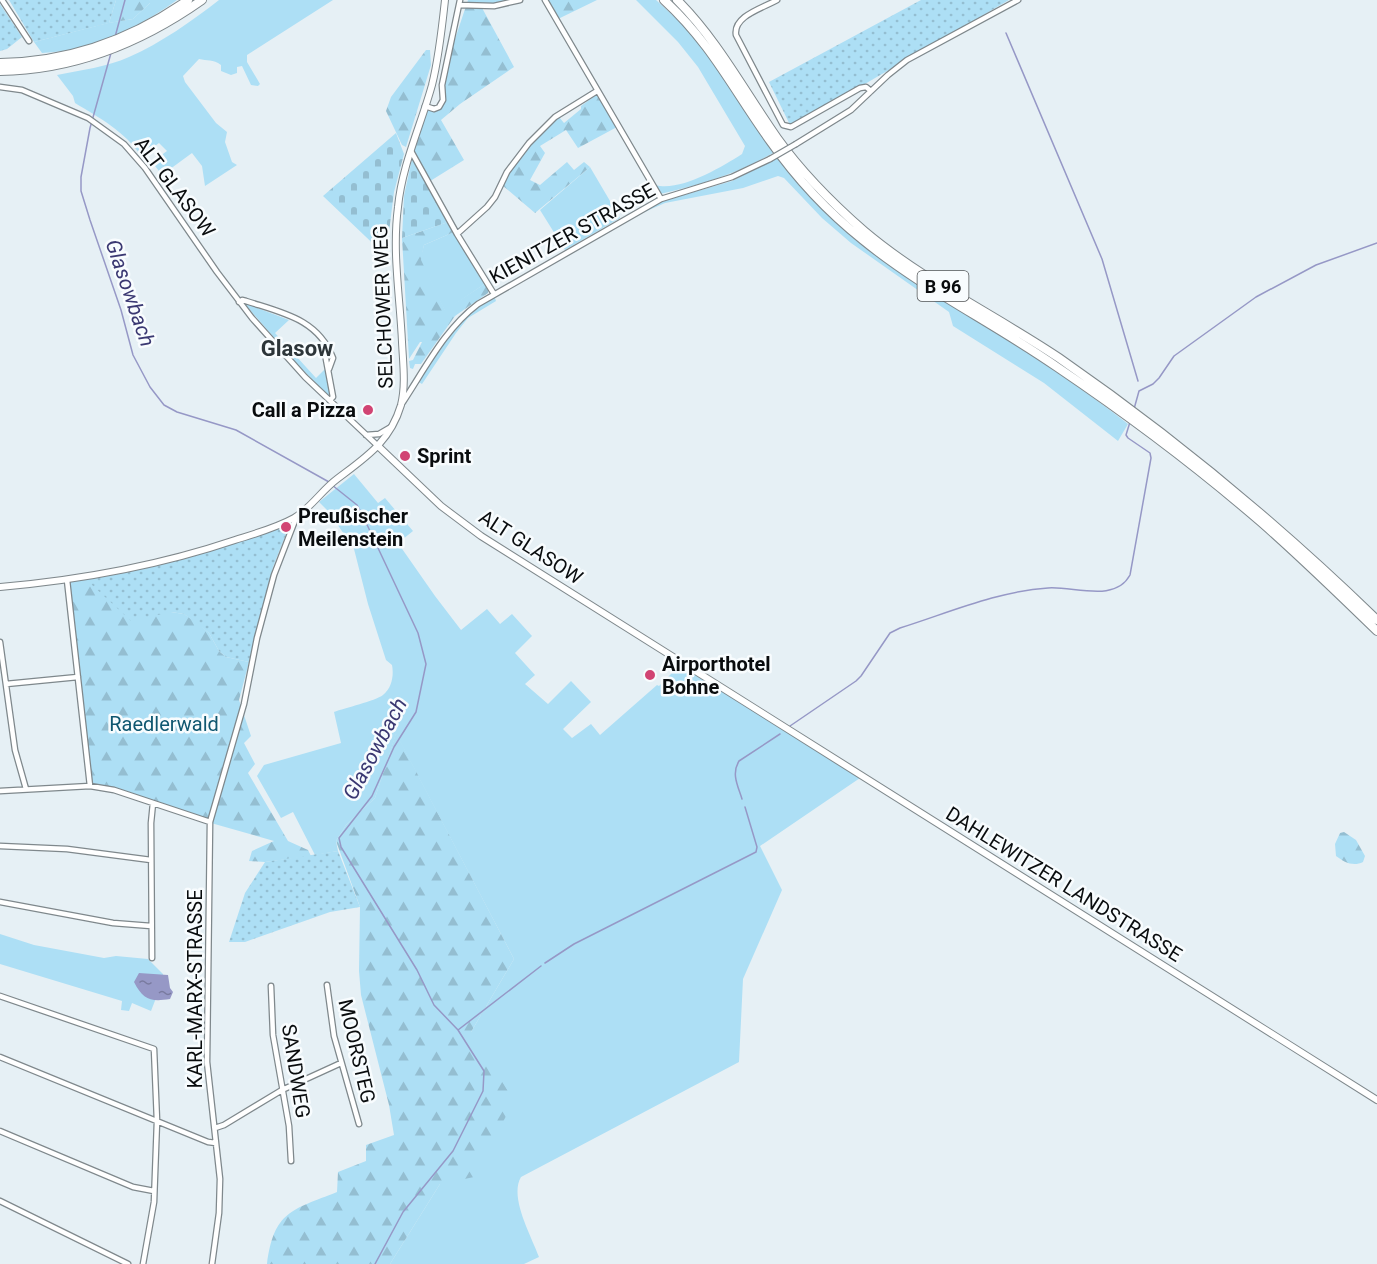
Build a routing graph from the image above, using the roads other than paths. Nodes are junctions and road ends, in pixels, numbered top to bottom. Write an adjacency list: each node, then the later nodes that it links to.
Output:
1 (2, 0): 12 (street)
2 (188, 0): 13 (highway)
3 (202, 0): 13 (highway)
4 (445, 0): 20 (street, SELCHOWER WEG)
5 (520, 0): 11 (street)
6 (545, 0): 18 (street)
7 (664, 0): 30 (highway, B 96)
8 (677, 0): 30 (highway, B 96)
9 (777, 0): 19 (street)
10 (1018, 0): 19 (street, KIENITZER STRASSE)
11 (459, 2): 20 (street)
12 (30, 41)
13 (105, 49): 15 (highway)
14 (0, 63): 15 (highway)
15 (45, 64): 16 (highway)
16 (0, 71)
17 (0, 87): 25 (street, ALT GLASOW)
18 (597, 91): 22 (street); 23 (street)
19 (871, 91): 22 (street, KIENITZER STRASSE, bridge)
20 (425, 106): 21 (street, SELCHOWER WEG)
21 (411, 151): 23 (street); 26 (street, SELCHOWER WEG)
22 (661, 199): 24 (street, KIENITZER STRASSE)
23 (457, 234): 24 (street)
24 (494, 294): 27 (street, KIENITZER STRASSE)
25 (239, 302): 28 (street, ALT GLASOW); 28 (street)
26 (404, 379): 27 (street); 29 (street, SELCHOWER WEG)
27 (414, 382): 29 (street, KIENITZER STRASSE)
28 (330, 400): 33 (street, ALT GLASOW)
29 (400, 406): 32 (street, SELCHOWER WEG)
30 (1127, 412): 31 (highway, B 96)
31 (1139, 420): 38 (highway, B 96); 39 (highway, B 96)
32 (391, 427): 33 (street); 34 (street, SELCHOWER WEG)
33 (366, 435): 34 (street, ALT GLASOW)
34 (379, 447): 35 (street); 43 (street, ALT GLASOW)
35 (296, 518): 36 (street); 48 (street, KARL-MARX-STRASSE)
36 (67, 580): 37 (street); 41 (street)
37 (0, 587)
38 (1377, 620)
39 (1377, 631)
40 (0, 642): 42 (street)
41 (78, 677): 42 (street); 44 (street)
42 (6, 684): 45 (street)
43 (734, 696): 60 (street, DAHLEWITZER LANDSTRASSE)
44 (90, 786): 45 (street); 47 (street)
45 (26, 789): 46 (street)
46 (0, 791)
47 (153, 803): 48 (street); 50 (street)
48 (210, 822): 63 (street, KARL-MARX-STRASSE)
49 (0, 846): 50 (street)
50 (151, 860): 52 (street)
51 (0, 902): 52 (street)
52 (151, 926): 53 (street)
53 (152, 958)
54 (327, 985): 58 (street, MOORSTEG)
55 (271, 986): 59 (street, SANDWEG)
56 (0, 996): 61 (street)
57 (0, 1057): 61 (street)
58 (341, 1063): 59 (street); 62 (street, MOORSTEG)
59 (282, 1090): 63 (street); 66 (street, SANDWEG)
60 (1377, 1100)
61 (157, 1121): 65 (street); 67 (street)
62 (359, 1124)
63 (215, 1128): 65 (street, KARL-MARX-STRASSE)
64 (0, 1131): 67 (street)
65 (216, 1143): 71 (street, KARL-MARX-STRASSE)
66 (291, 1161)
67 (154, 1191): 70 (street)
68 (0, 1201): 69 (street)
69 (128, 1264)
70 (143, 1264)
71 (212, 1264)

